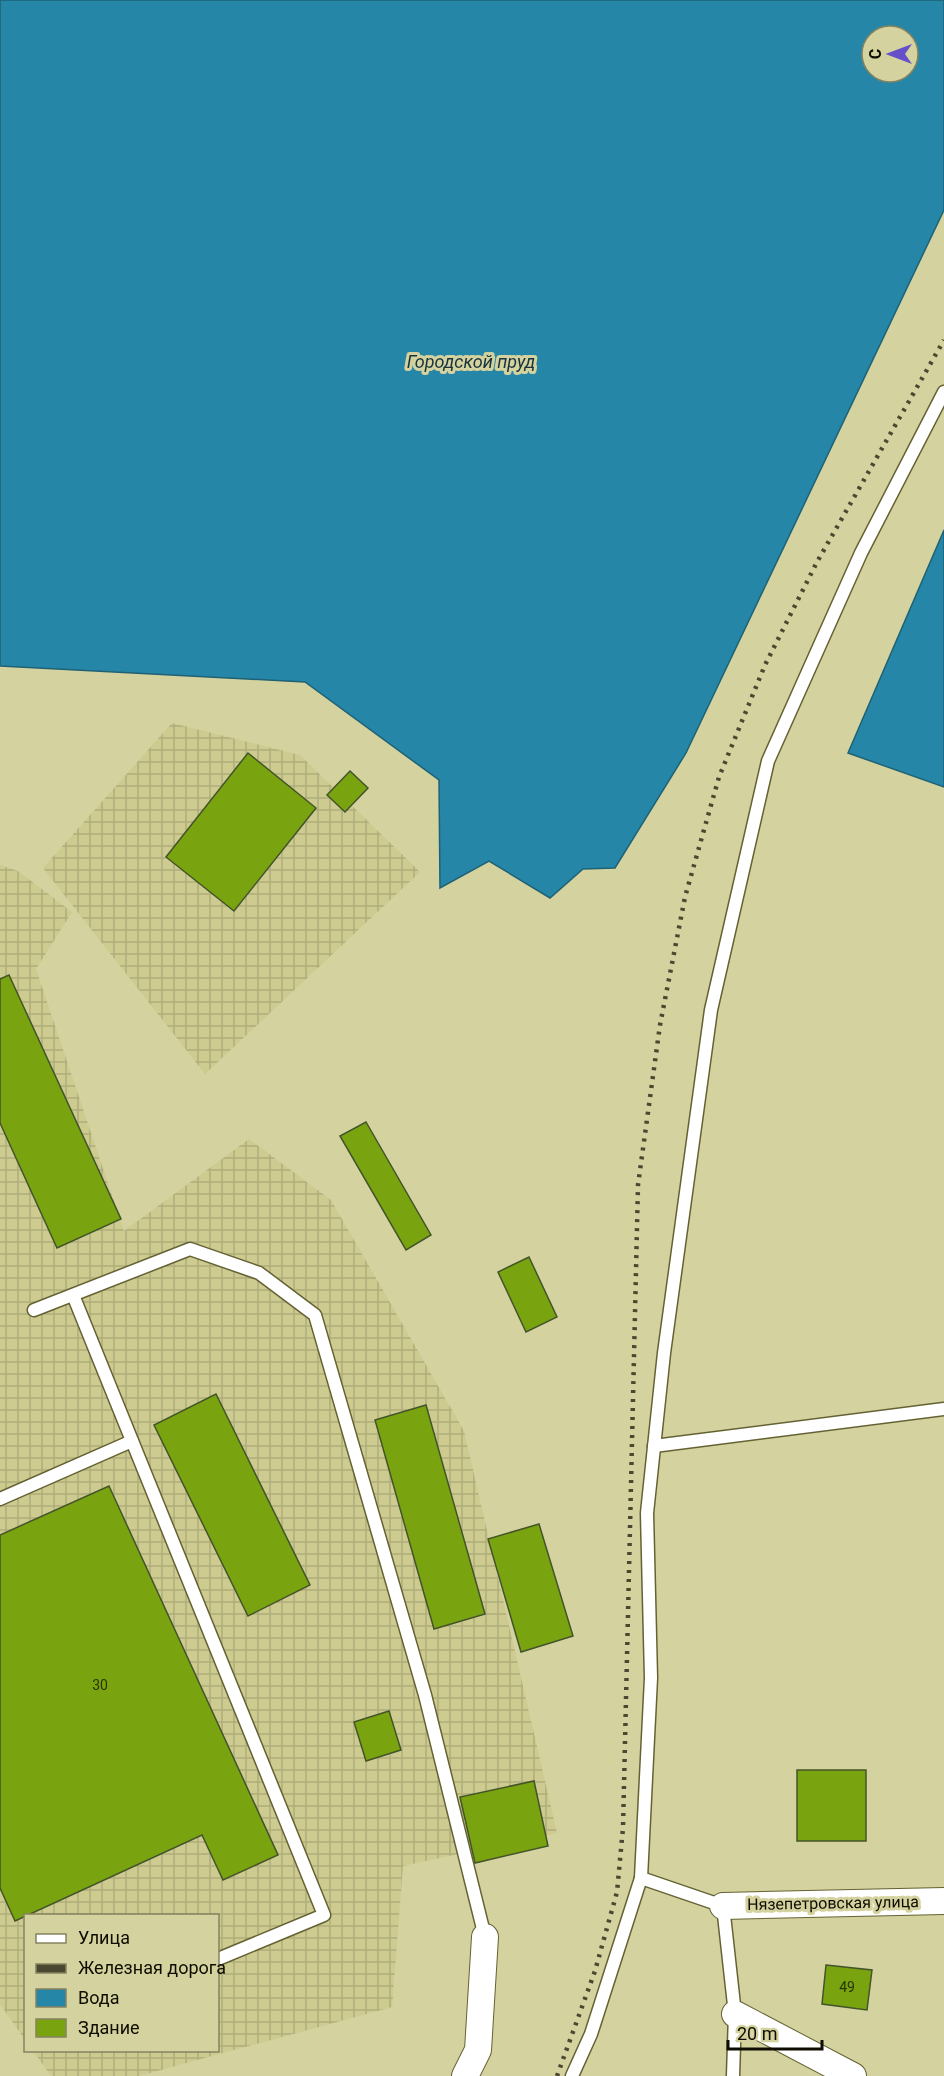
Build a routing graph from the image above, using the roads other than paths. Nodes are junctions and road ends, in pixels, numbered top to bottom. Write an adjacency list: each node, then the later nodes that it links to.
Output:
1 (944, 392): 6 (lane)
2 (73, 1295): 3 (lane); 5 (lane); 11 (lane)
3 (34, 1310)
4 (944, 1409): 6 (lane)
5 (132, 1441): 7 (lane); 12 (lane)
6 (654, 1446): 8 (lane)
7 (0, 1499)
8 (641, 1878): 10 (lane); 15 (lane)
9 (944, 1901): 10 (street, Нязепетровская улица)
10 (723, 1906): 13 (lane)
11 (485, 1937): 14 (street)
12 (219, 1959)
13 (735, 2014): 16 (lane); 17 (street)
14 (465, 2076)
15 (572, 2076)
16 (733, 2076)
17 (853, 2076)

